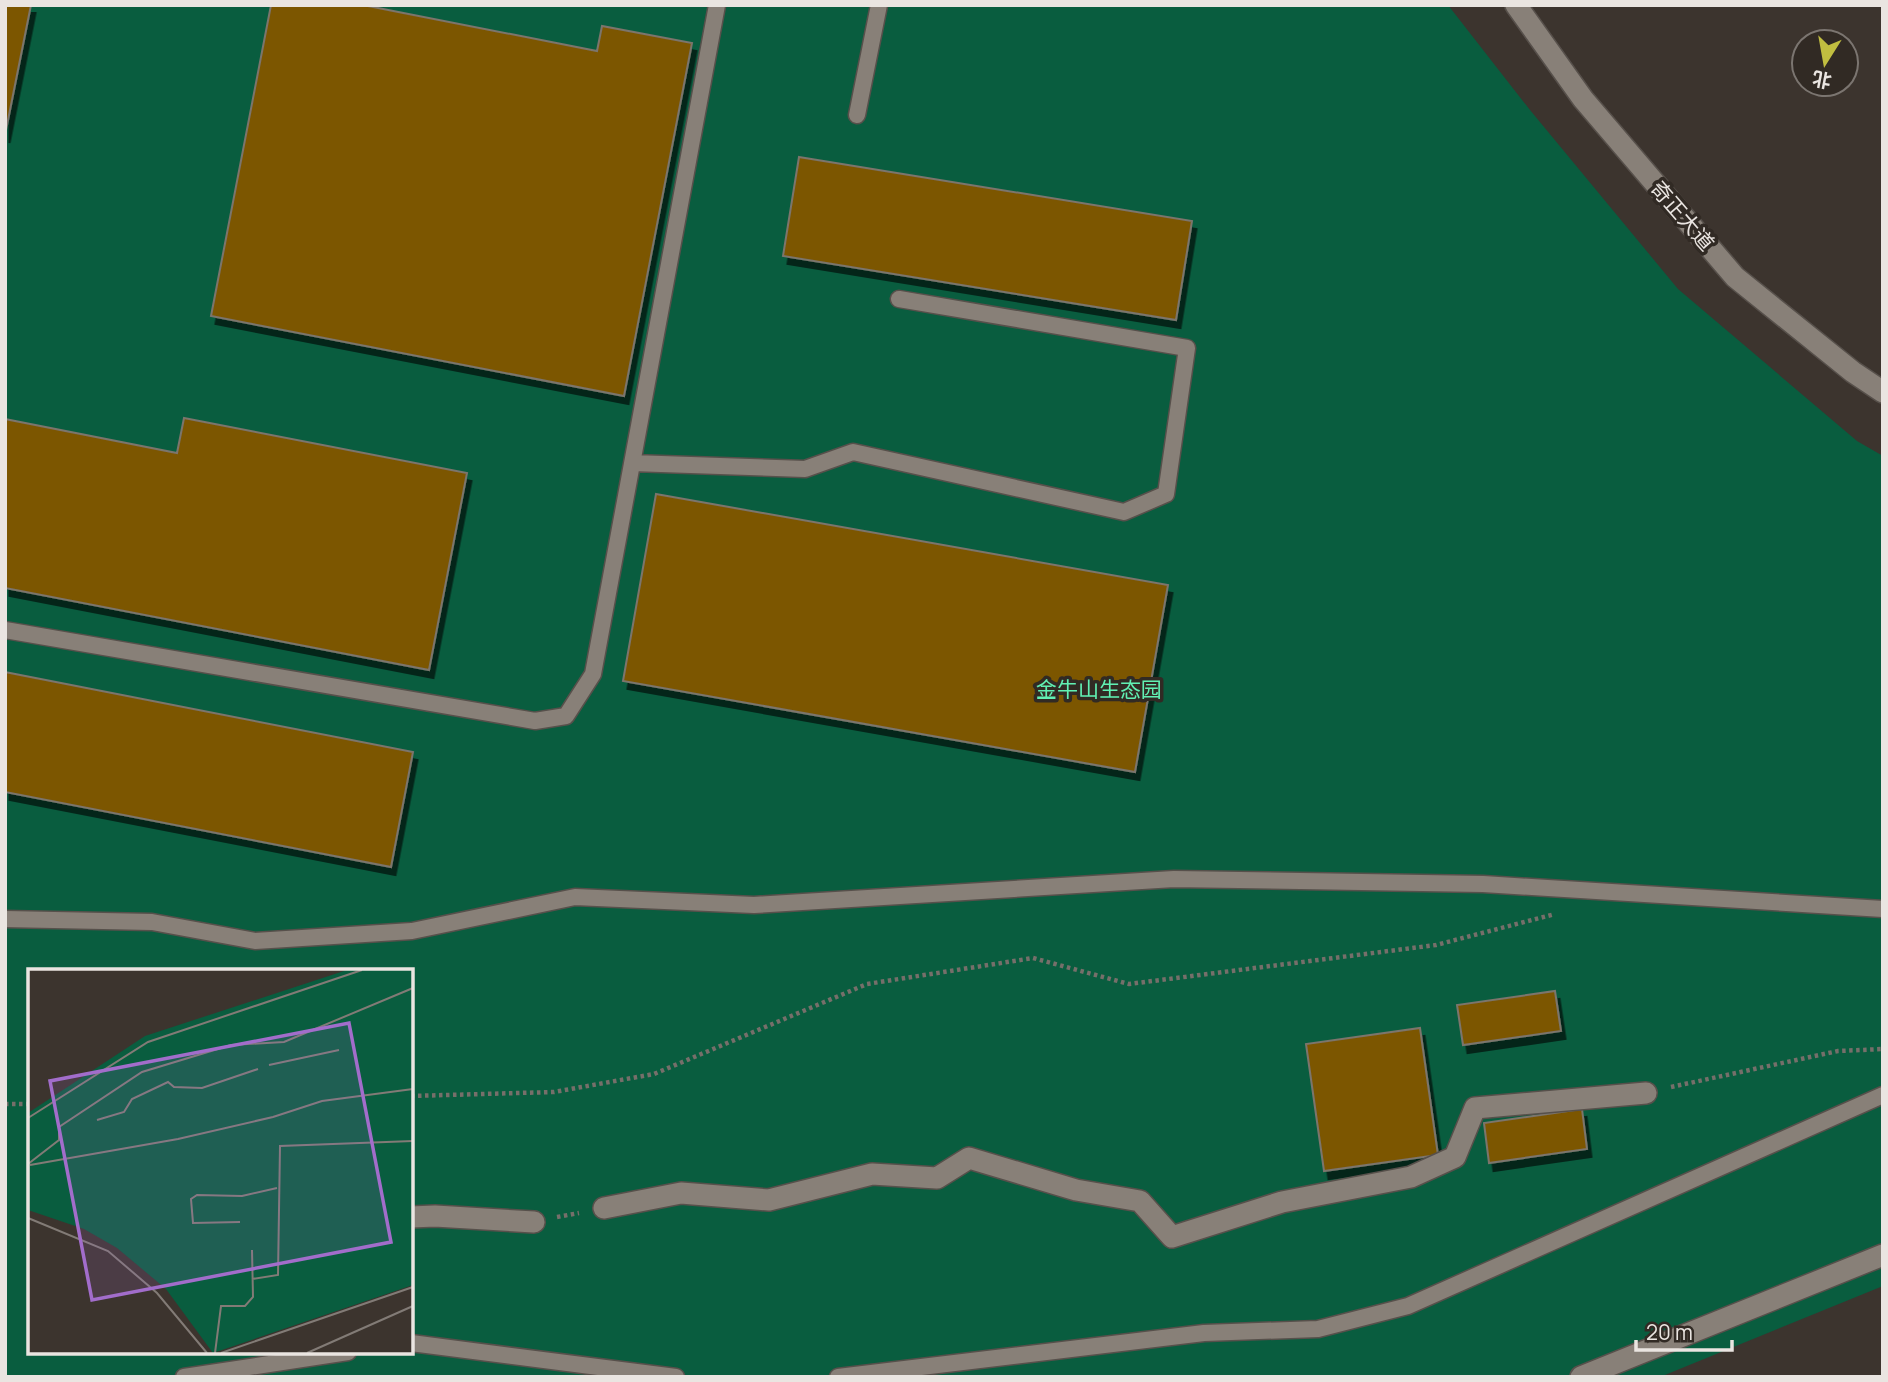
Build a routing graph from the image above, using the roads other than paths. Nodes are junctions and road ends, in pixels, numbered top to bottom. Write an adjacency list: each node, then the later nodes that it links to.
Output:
1 (717, 5): 7 (lane)
2 (879, 5): 4 (lane)
3 (1516, 5): 6 (street, 奇正大道)
4 (858, 115)
5 (900, 299): 7 (lane)
6 (1883, 392)
7 (632, 463): 8 (lane)
8 (5, 630)
9 (1883, 909): 10 (lane)
10 (5, 919)
11 (1646, 1093): 13 (street)
12 (1883, 1095): 21 (lane)
13 (604, 1208)
14 (413, 1217): 15 (street)
15 (534, 1222)
16 (1883, 1255): 22 (street)
17 (413, 1343): 20 (lane)
18 (335, 1354): 19 (lane)
19 (184, 1377)
20 (676, 1377)
21 (838, 1377)
22 (1581, 1377)

